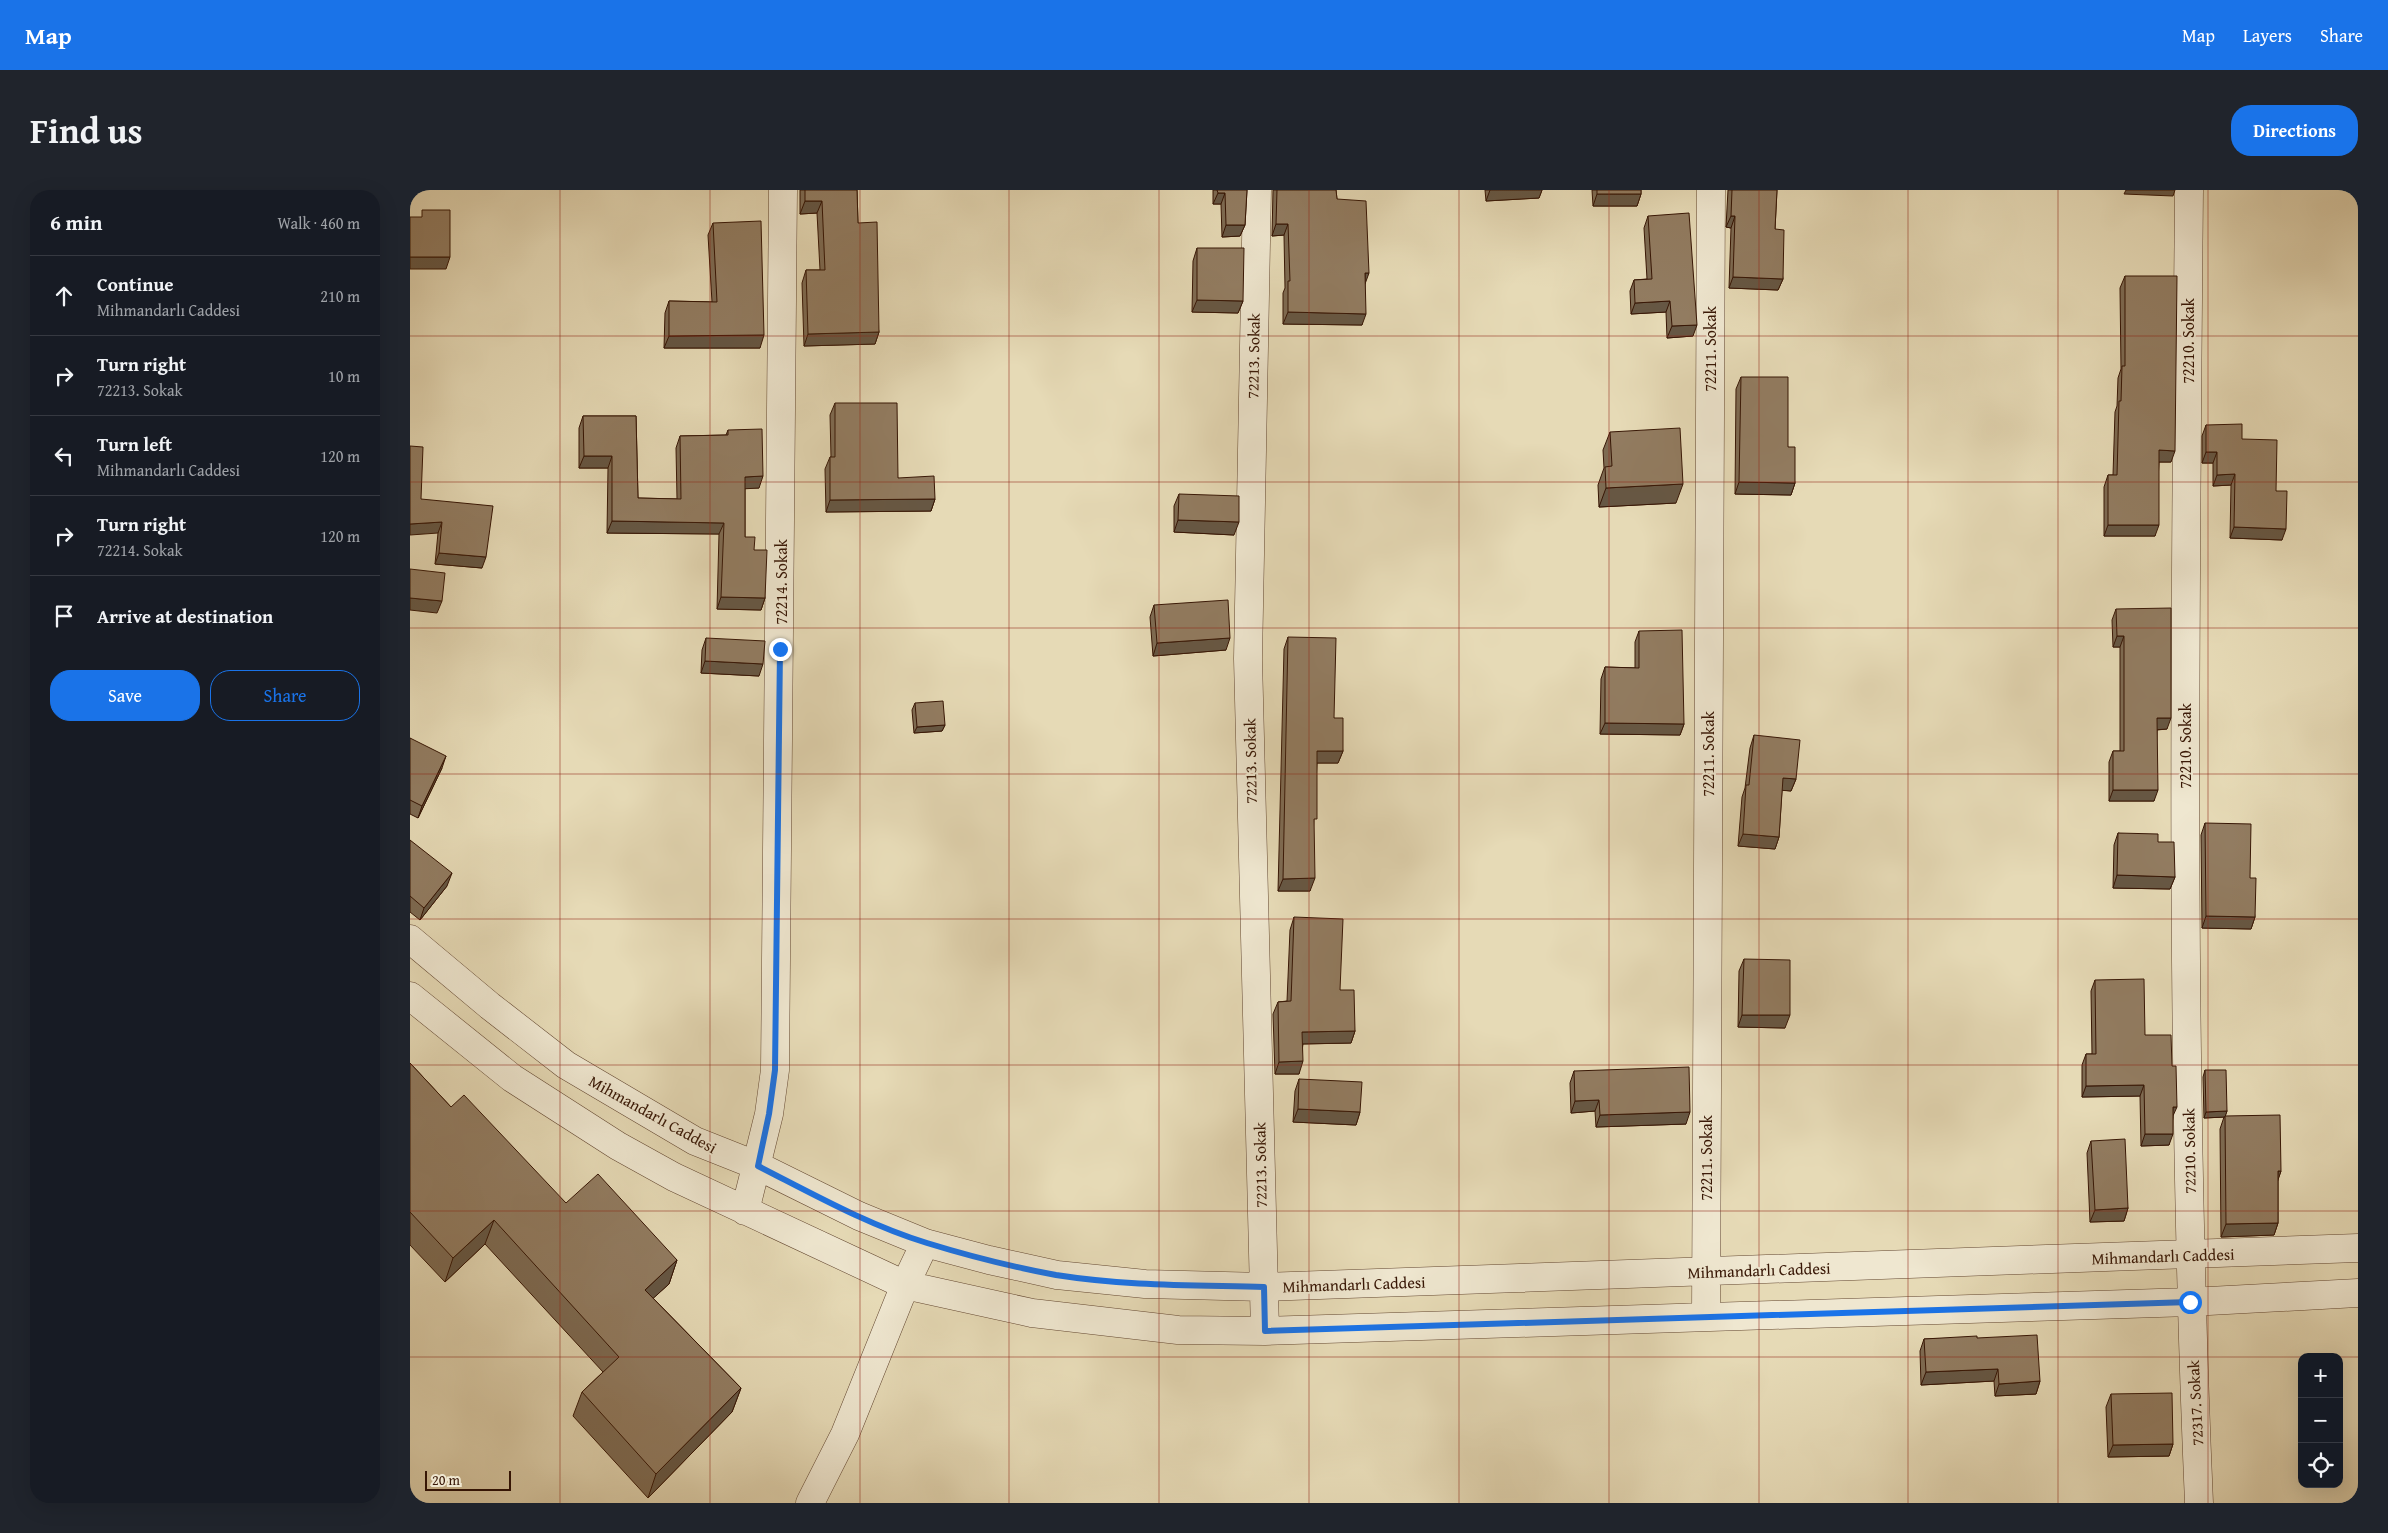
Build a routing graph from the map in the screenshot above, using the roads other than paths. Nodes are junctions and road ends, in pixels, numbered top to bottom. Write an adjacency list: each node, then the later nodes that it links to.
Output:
1 (783, 190): 7 (street, 72214. Sokak)
2 (1257, 190): 14 (street, 72213. Sokak)
3 (1711, 190): 12 (street, 72211. Sokak)
4 (2189, 190): 11 (street, 72210. Sokak)
5 (410, 939): 7 (street, Mihmandarlı Caddesi)
6 (410, 996): 8 (street)
7 (758, 1166): 8 (street, 72214. Sokak); 9 (street, Mihmandarlı Caddesi)
8 (746, 1211): 13 (street)
9 (926, 1243): 13 (street); 14 (street, Mihmandarlı Caddesi)
10 (2358, 1248): 11 (street, Mihmandarlı Caddesi)
11 (2190, 1255): 12 (street, Mihmandarlı Caddesi); 16 (street, 72210. Sokak)
12 (1706, 1272): 14 (street, Mihmandarlı Caddesi); 17 (street, 72211. Sokak)
13 (905, 1286): 18 (street); 19 (street)
14 (1264, 1287): 18 (street, 72213. Sokak)
15 (2358, 1293): 16 (street)
16 (2190, 1302): 17 (street); 20 (street, 72317. Sokak)
17 (1706, 1317): 18 (street)
18 (1265, 1331)
19 (810, 1503)
20 (2199, 1503)

